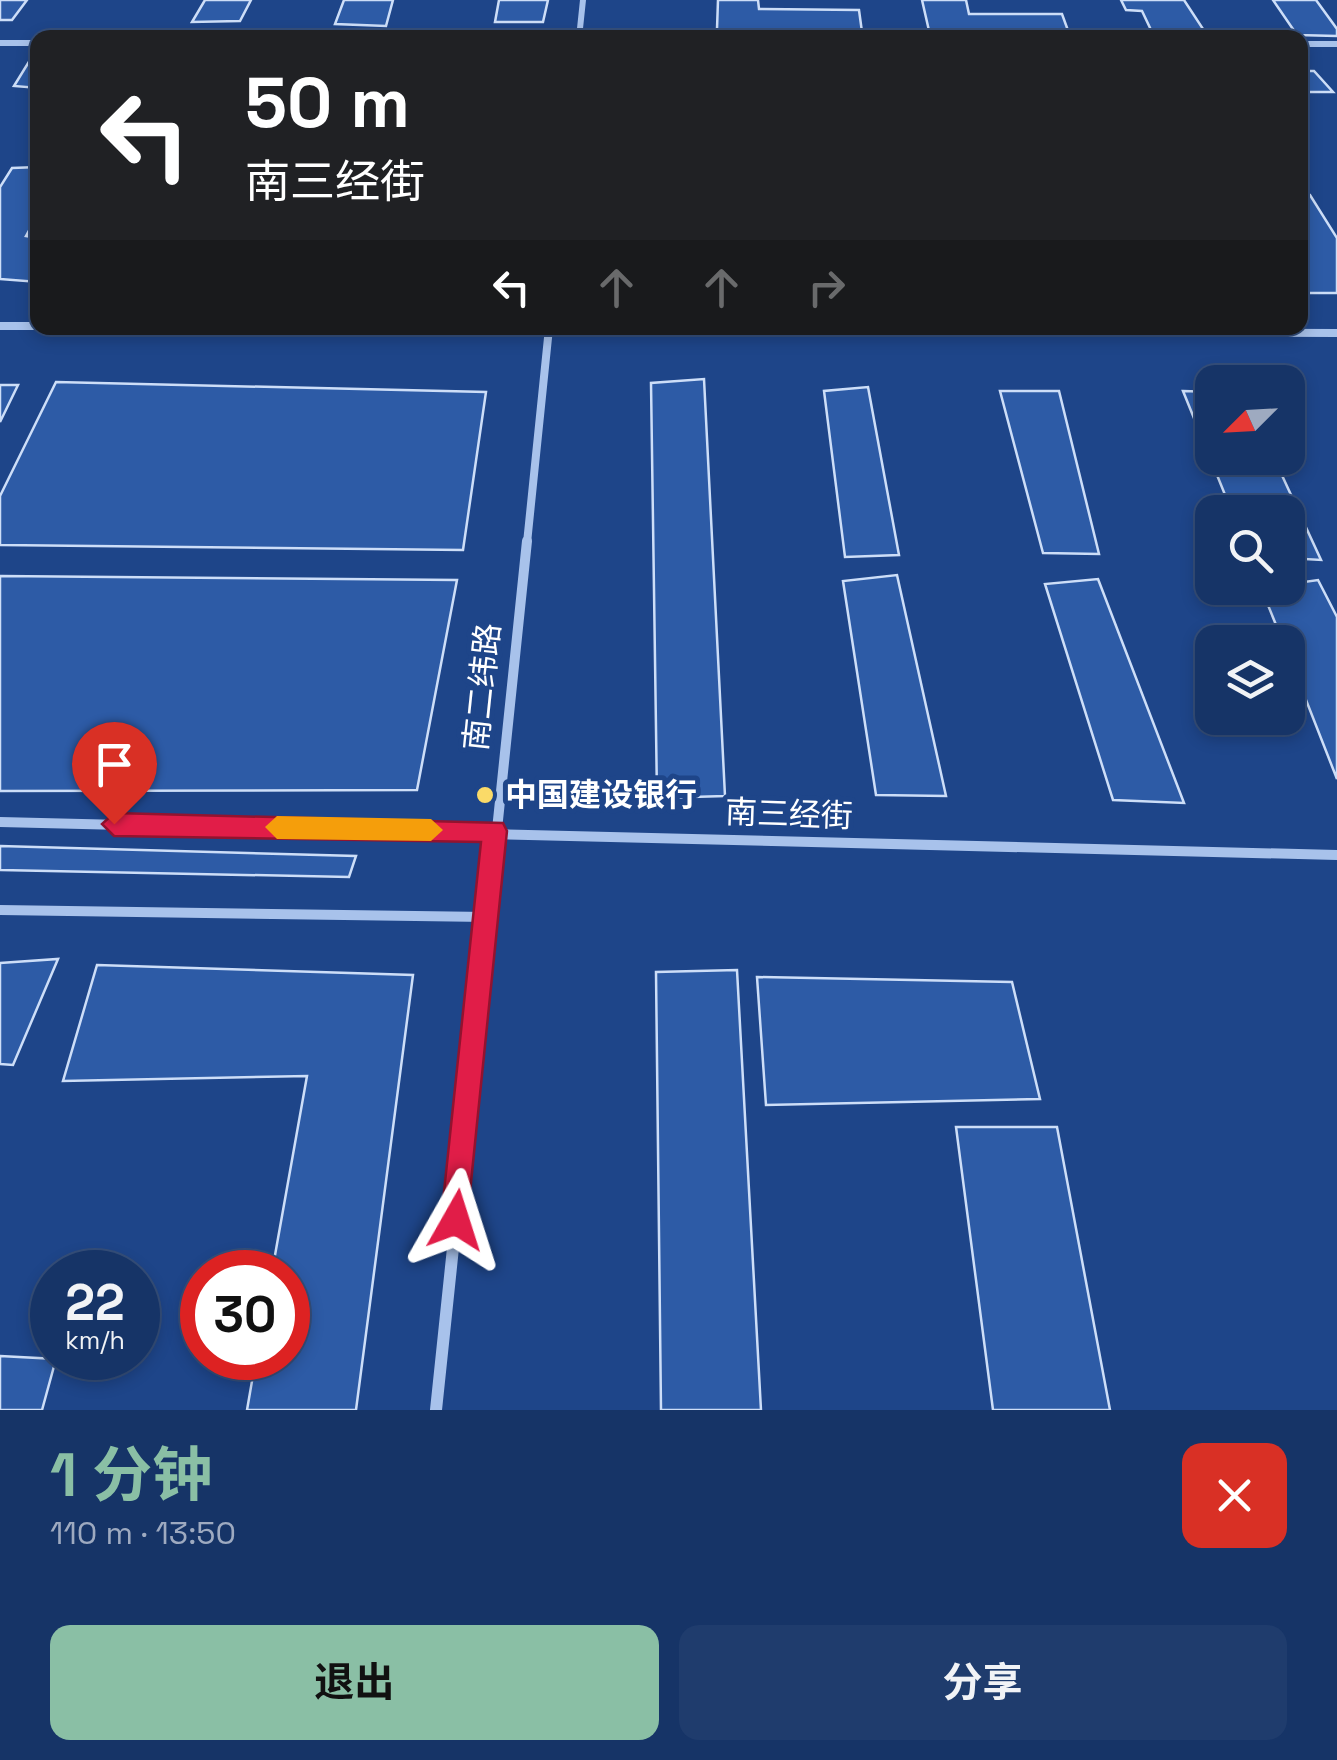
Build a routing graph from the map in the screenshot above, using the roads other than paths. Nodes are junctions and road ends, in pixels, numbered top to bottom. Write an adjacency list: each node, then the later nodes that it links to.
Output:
1 (583, 0): 2 (street)
2 (580, 30)
3 (0, 43): 4 (street)
4 (30, 43)
5 (1308, 44): 6 (street)
6 (1337, 44)
7 (0, 326): 8 (street)
8 (30, 326)
9 (1308, 334): 10 (street)
10 (1337, 334)
11 (548, 335): 13 (street, 南二纬路)
12 (0, 822): 13 (street, 南三经街)
13 (494, 831): 14 (street, 南三经街); 16 (street, 南二纬路)
14 (1337, 855)
15 (0, 910): 16 (street)
16 (487, 916): 17 (street, 南二纬路)
17 (436, 1410)

